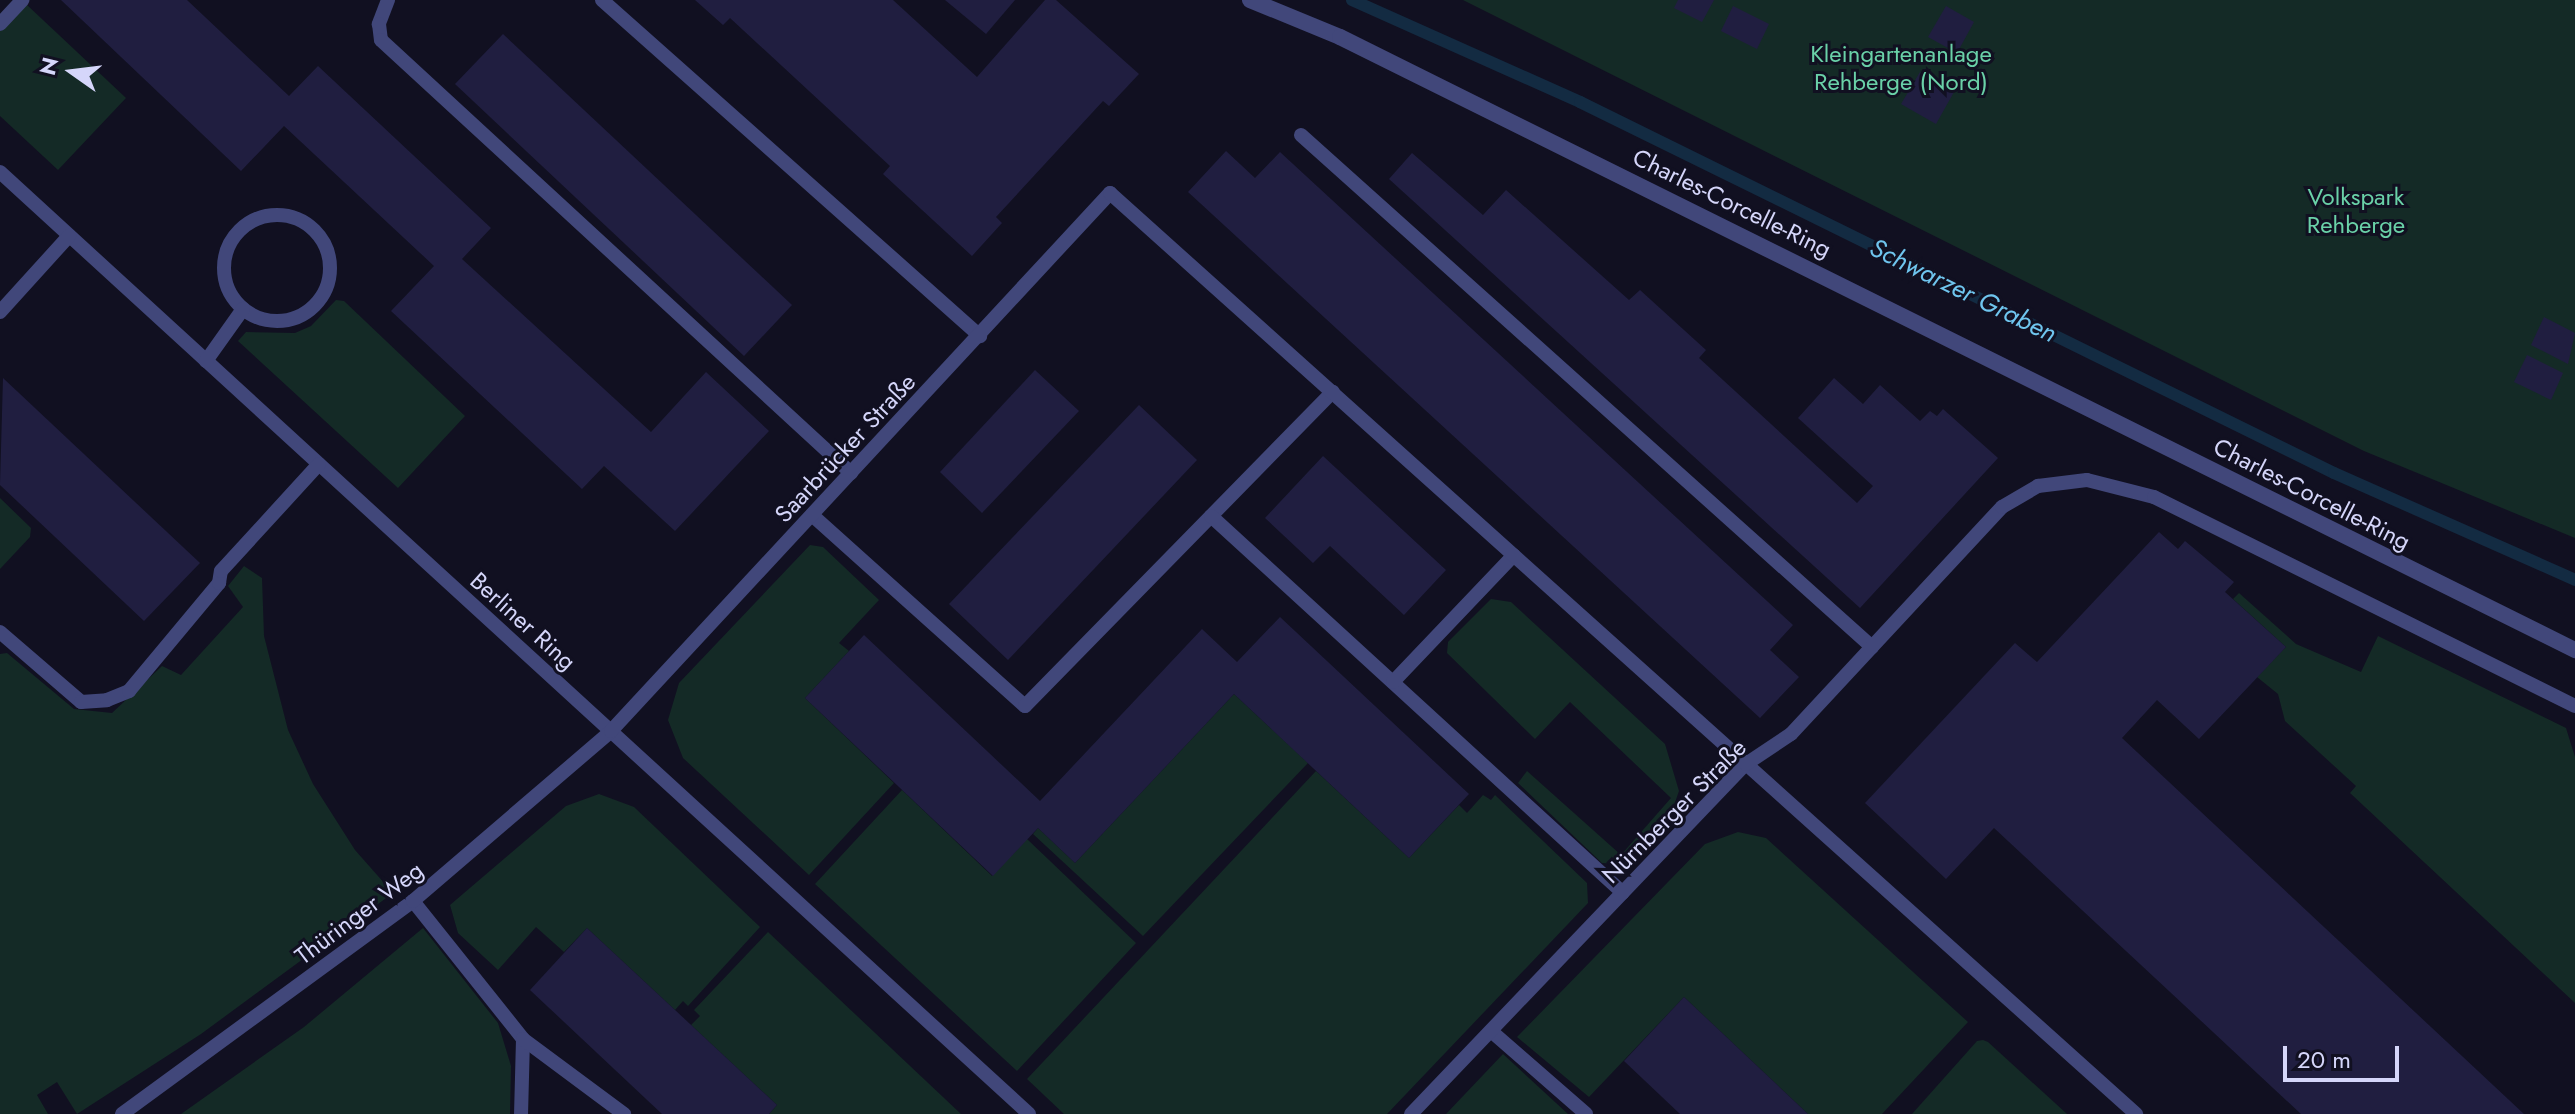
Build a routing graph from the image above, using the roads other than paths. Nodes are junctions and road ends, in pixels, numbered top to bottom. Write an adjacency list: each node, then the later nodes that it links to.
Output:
1 (22, 0): 5 (lane)
2 (388, 0): 15 (lane)
3 (602, 0): 11 (lane)
4 (1250, 0): 21 (street, Charles-Corcelle-Ring)
5 (0, 24)
6 (1301, 135): 20 (lane)
7 (0, 172): 8 (lane, Berliner Ring)
8 (69, 236): 10 (lane); 12 (lane, Berliner Ring)
9 (243, 309): 9 (lane); 12 (lane)
10 (0, 312)
11 (980, 336): 13 (lane, Saarbrücker Straße); 15 (lane, Saarbrücker Straße)
12 (206, 361): 14 (lane, Berliner Ring)
13 (1333, 392): 17 (lane); 18 (lane)
14 (319, 464): 19 (lane); 24 (lane, Berliner Ring)
15 (851, 473): 16 (lane, Saarbrücker Straße)
16 (812, 515): 17 (lane); 24 (lane, Saarbrücker Straße)
17 (1211, 516): 22 (lane)
18 (1514, 555): 22 (lane); 25 (lane)
19 (0, 632)
20 (1872, 647): 23 (lane, Nürnberger Straße); 25 (lane, Nürnberger Straße)
21 (2575, 650)
22 (1393, 682): 26 (lane)
23 (2575, 706)
24 (611, 731): 27 (lane, Thüringer Weg); 30 (lane, Berliner Ring)
25 (1746, 764): 26 (lane, Nürnberger Straße); 38 (lane)
26 (1623, 893): 28 (lane, Nürnberger Straße)
27 (413, 901): 29 (lane); 31 (lane, Thüringer Weg)
28 (1491, 1031): 36 (lane, Nürnberger Straße); 37 (lane)
29 (523, 1039): 32 (lane); 33 (lane)
30 (1017, 1102): 34 (lane); 35 (lane, Berliner Ring)
31 (122, 1114)
32 (521, 1114)
33 (624, 1114)
34 (1006, 1114)
35 (1029, 1114)
36 (1411, 1114)
37 (1586, 1114)
38 (2136, 1114)

